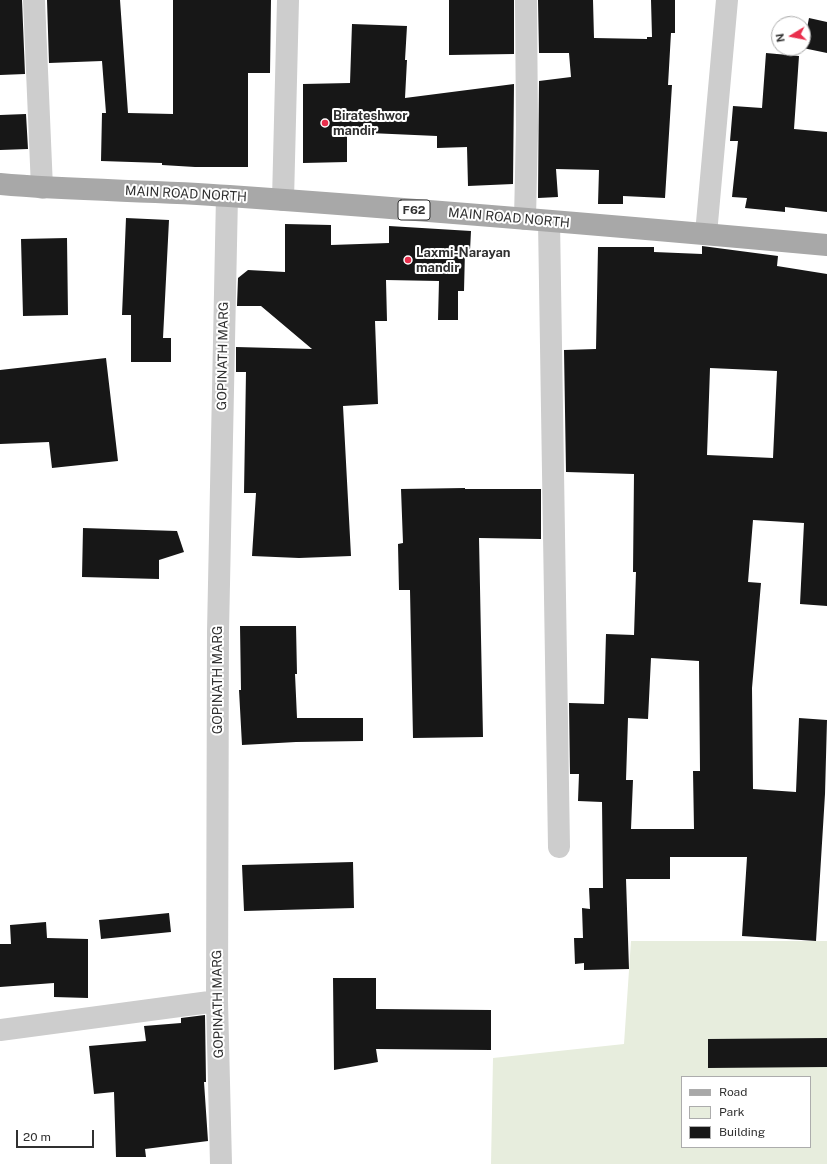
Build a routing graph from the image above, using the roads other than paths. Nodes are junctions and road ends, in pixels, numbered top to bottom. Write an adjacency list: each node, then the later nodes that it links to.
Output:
1 (34, 0): 6 (street)
2 (288, 0): 8 (street)
3 (526, 0): 9 (street)
4 (727, 0): 11 (street)
5 (0, 184): 6 (main road, MAIN ROAD NORTH / F62)
6 (42, 188): 7 (main road, MAIN ROAD NORTH / F62)
7 (227, 196): 8 (main road, MAIN ROAD NORTH / F62); 14 (street, GOPINATH MARG)
8 (282, 200): 9 (main road, MAIN ROAD NORTH / F62)
9 (525, 219): 10 (main road, MAIN ROAD NORTH / F62)
10 (549, 221): 11 (main road, MAIN ROAD NORTH / F62); 13 (street)
11 (706, 234): 12 (main road, MAIN ROAD NORTH / F62)
12 (827, 245)
13 (559, 847)
14 (217, 1001): 15 (street); 16 (street, GOPINATH MARG)
15 (0, 1030)
16 (221, 1164)

